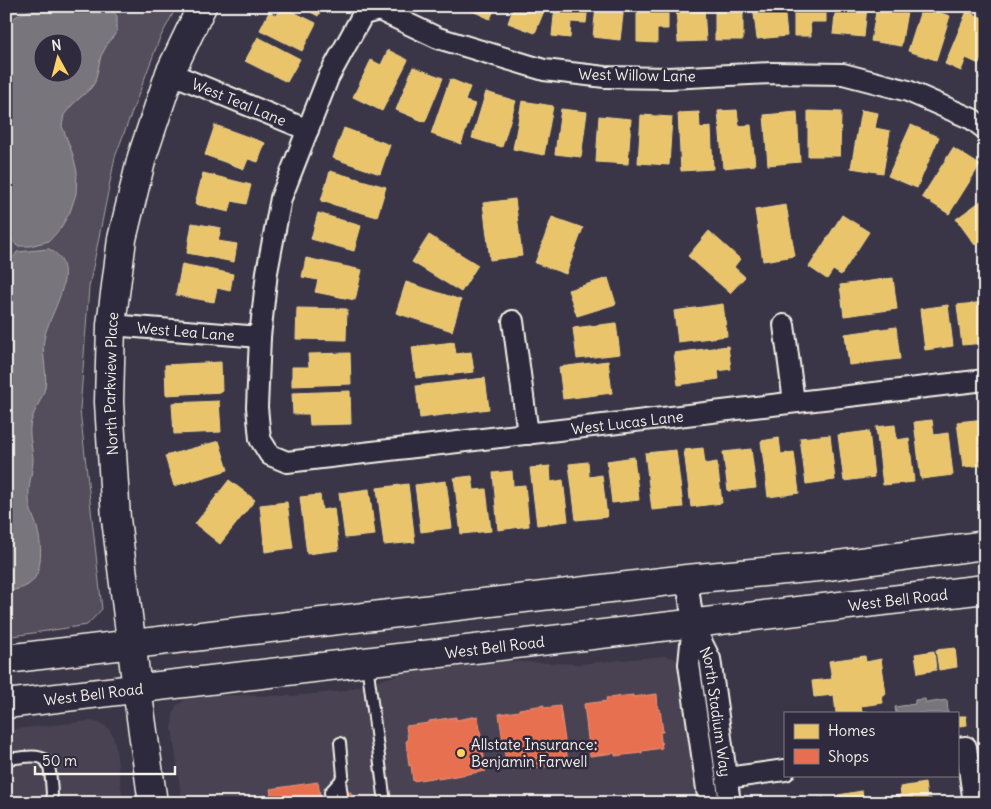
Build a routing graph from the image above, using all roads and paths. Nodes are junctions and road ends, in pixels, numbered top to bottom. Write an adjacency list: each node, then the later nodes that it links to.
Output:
1 (202, 6): 2 (main road, North Parkview Place)
2 (170, 73): 4 (street, West Teal Lane); 6 (main road, North Parkview Place)
3 (985, 129): 4 (street, West Willow Lane)
4 (308, 130): 8 (street, West Willow Lane)
5 (513, 321): 11 (street)
6 (111, 325): 8 (street, West Lea Lane); 17 (main road, North Parkview Place)
7 (784, 325): 10 (street)
8 (260, 337): 12 (street, West Willow Lane)
9 (985, 380): 10 (street, West Lucas Lane)
10 (794, 402): 11 (street, West Lucas Lane)
11 (528, 434): 12 (street, West Lucas Lane)
12 (270, 455)
13 (985, 545): 14 (main road)
14 (687, 579): 16 (street, North Stadium Way); 17 (main road)
15 (985, 589): 16 (main road, West Bell Road)
16 (693, 624): 19 (main road, West Bell Road); 26 (street, North Stadium Way); 33 (street, North Stadium Way)
17 (132, 644): 18 (main road); 20 (main road, North Parkview Place)
18 (6, 659)
19 (367, 662): 20 (main road, West Bell Road); 32 (lane)
20 (137, 689): 21 (main road, West Bell Road); 29 (main road, North Parkview Place)
21 (6, 704)
22 (340, 743): 27 (lane)
23 (958, 748): 35 (street)
24 (6, 758): 28 (lane)
25 (784, 770): 26 (street)
26 (727, 778): 34 (street, North Stadium Way)
27 (340, 781): 30 (lane); 31 (lane)
28 (52, 795)
29 (153, 803)
30 (331, 803)
31 (343, 803)
32 (386, 803)
33 (709, 803)
34 (730, 803)
35 (974, 803)

